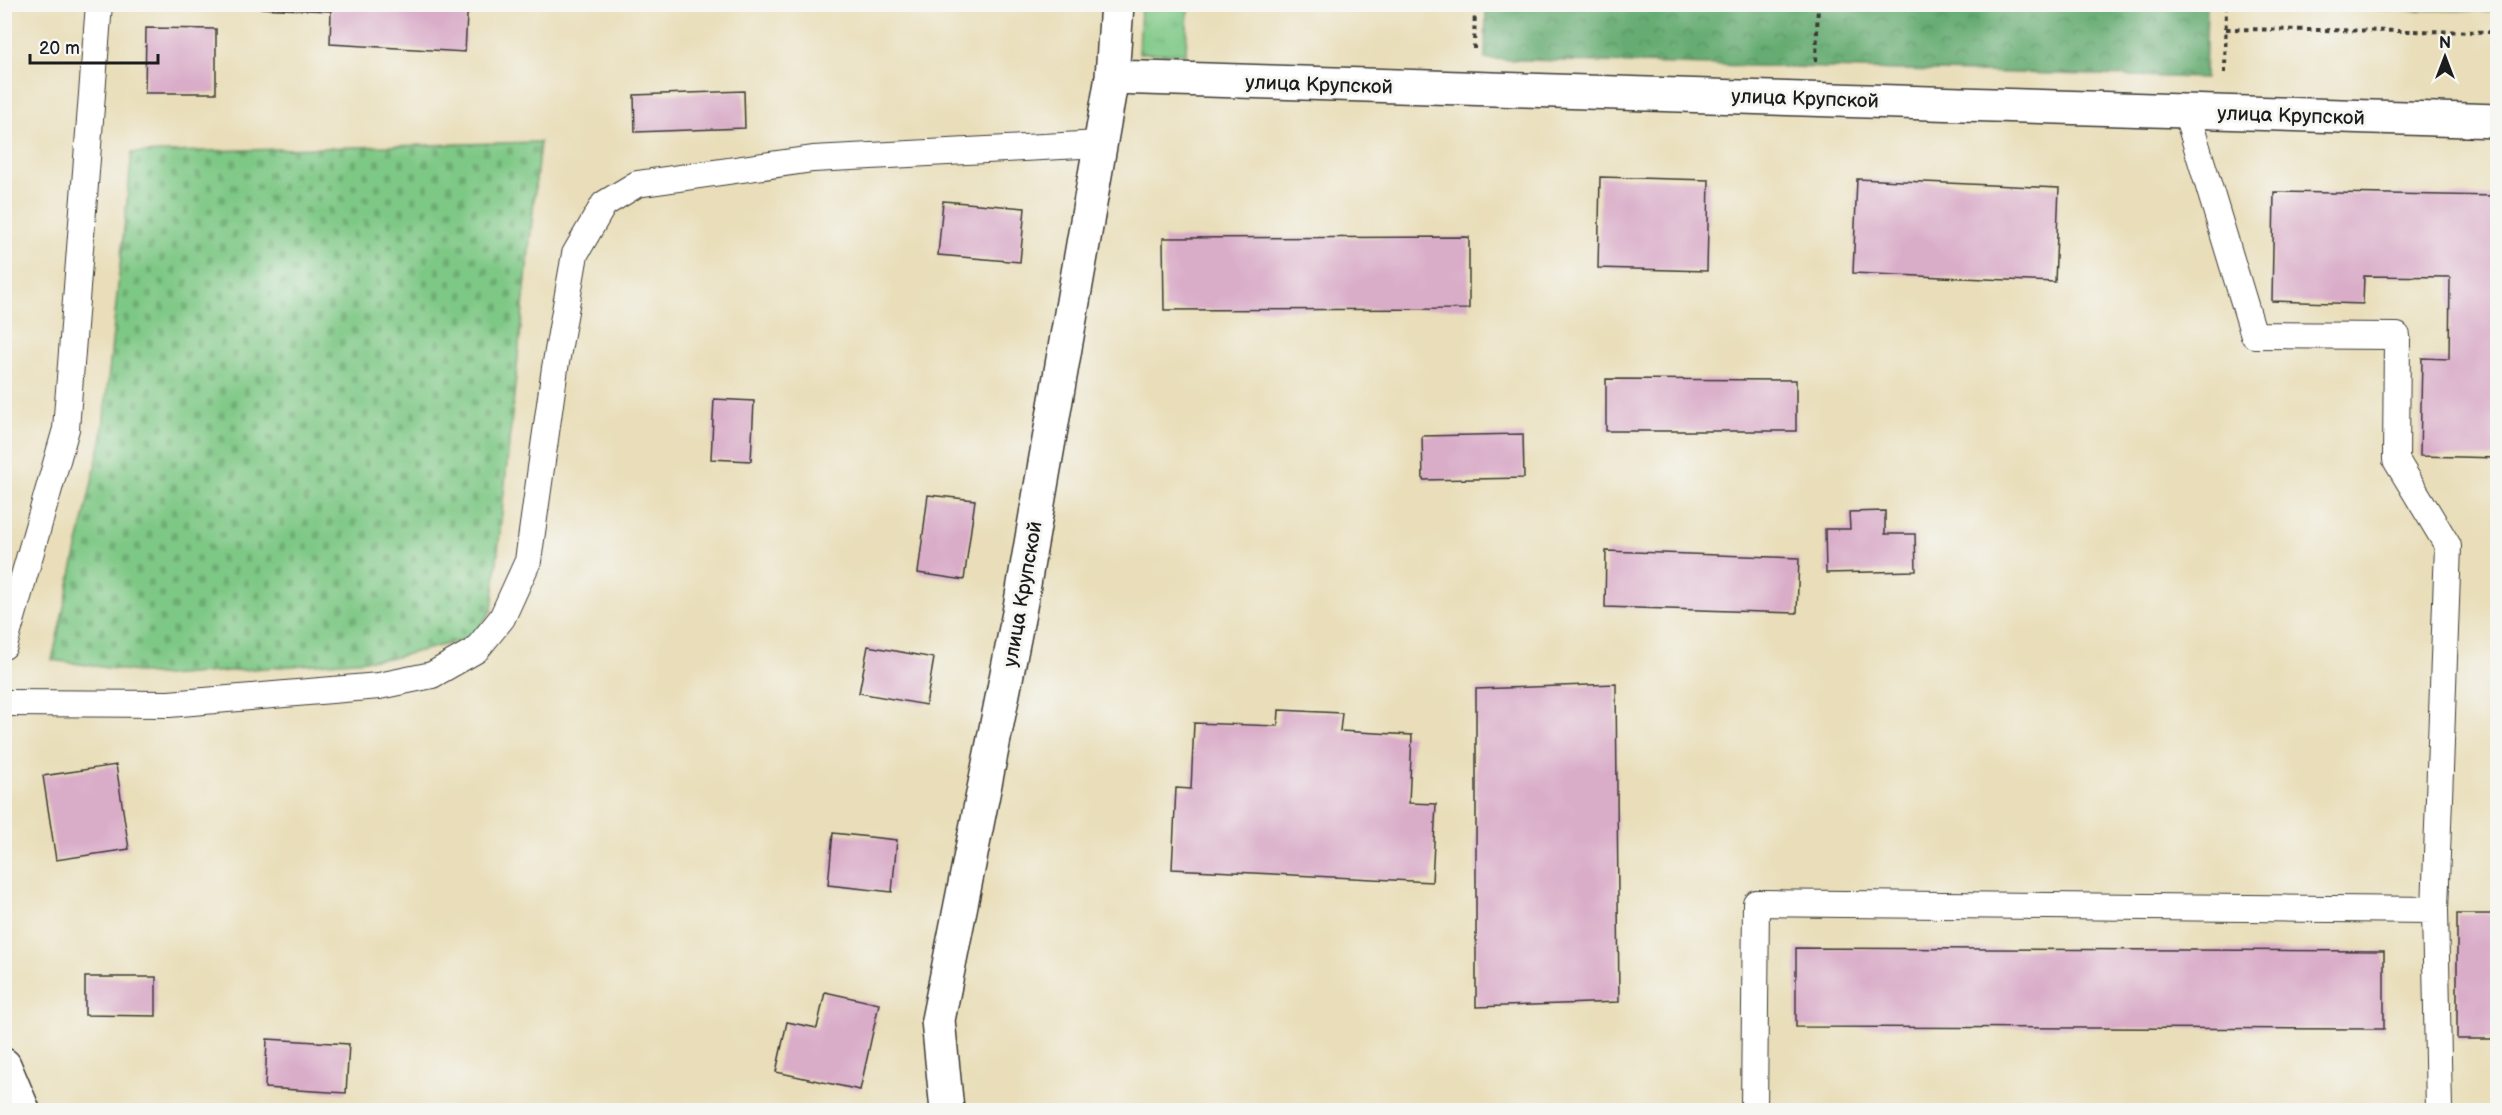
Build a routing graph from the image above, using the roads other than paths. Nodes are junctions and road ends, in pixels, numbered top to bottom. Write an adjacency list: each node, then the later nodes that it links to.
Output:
1 (99, 4): 7 (lane)
2 (1117, 4): 3 (street, улица Крупской)
3 (1112, 77): 4 (street, улица Крупской); 6 (street, улица Крупской)
4 (2186, 111): 5 (street, улица Крупской); 9 (lane)
5 (2498, 121)
6 (1100, 144): 8 (lane); 12 (street, улица Крупской)
7 (4, 646)
8 (4, 704)
9 (2435, 910): 13 (lane); 14 (lane)
10 (4, 1065): 11 (street)
11 (23, 1110)
12 (947, 1110)
13 (1754, 1110)
14 (2439, 1110)

